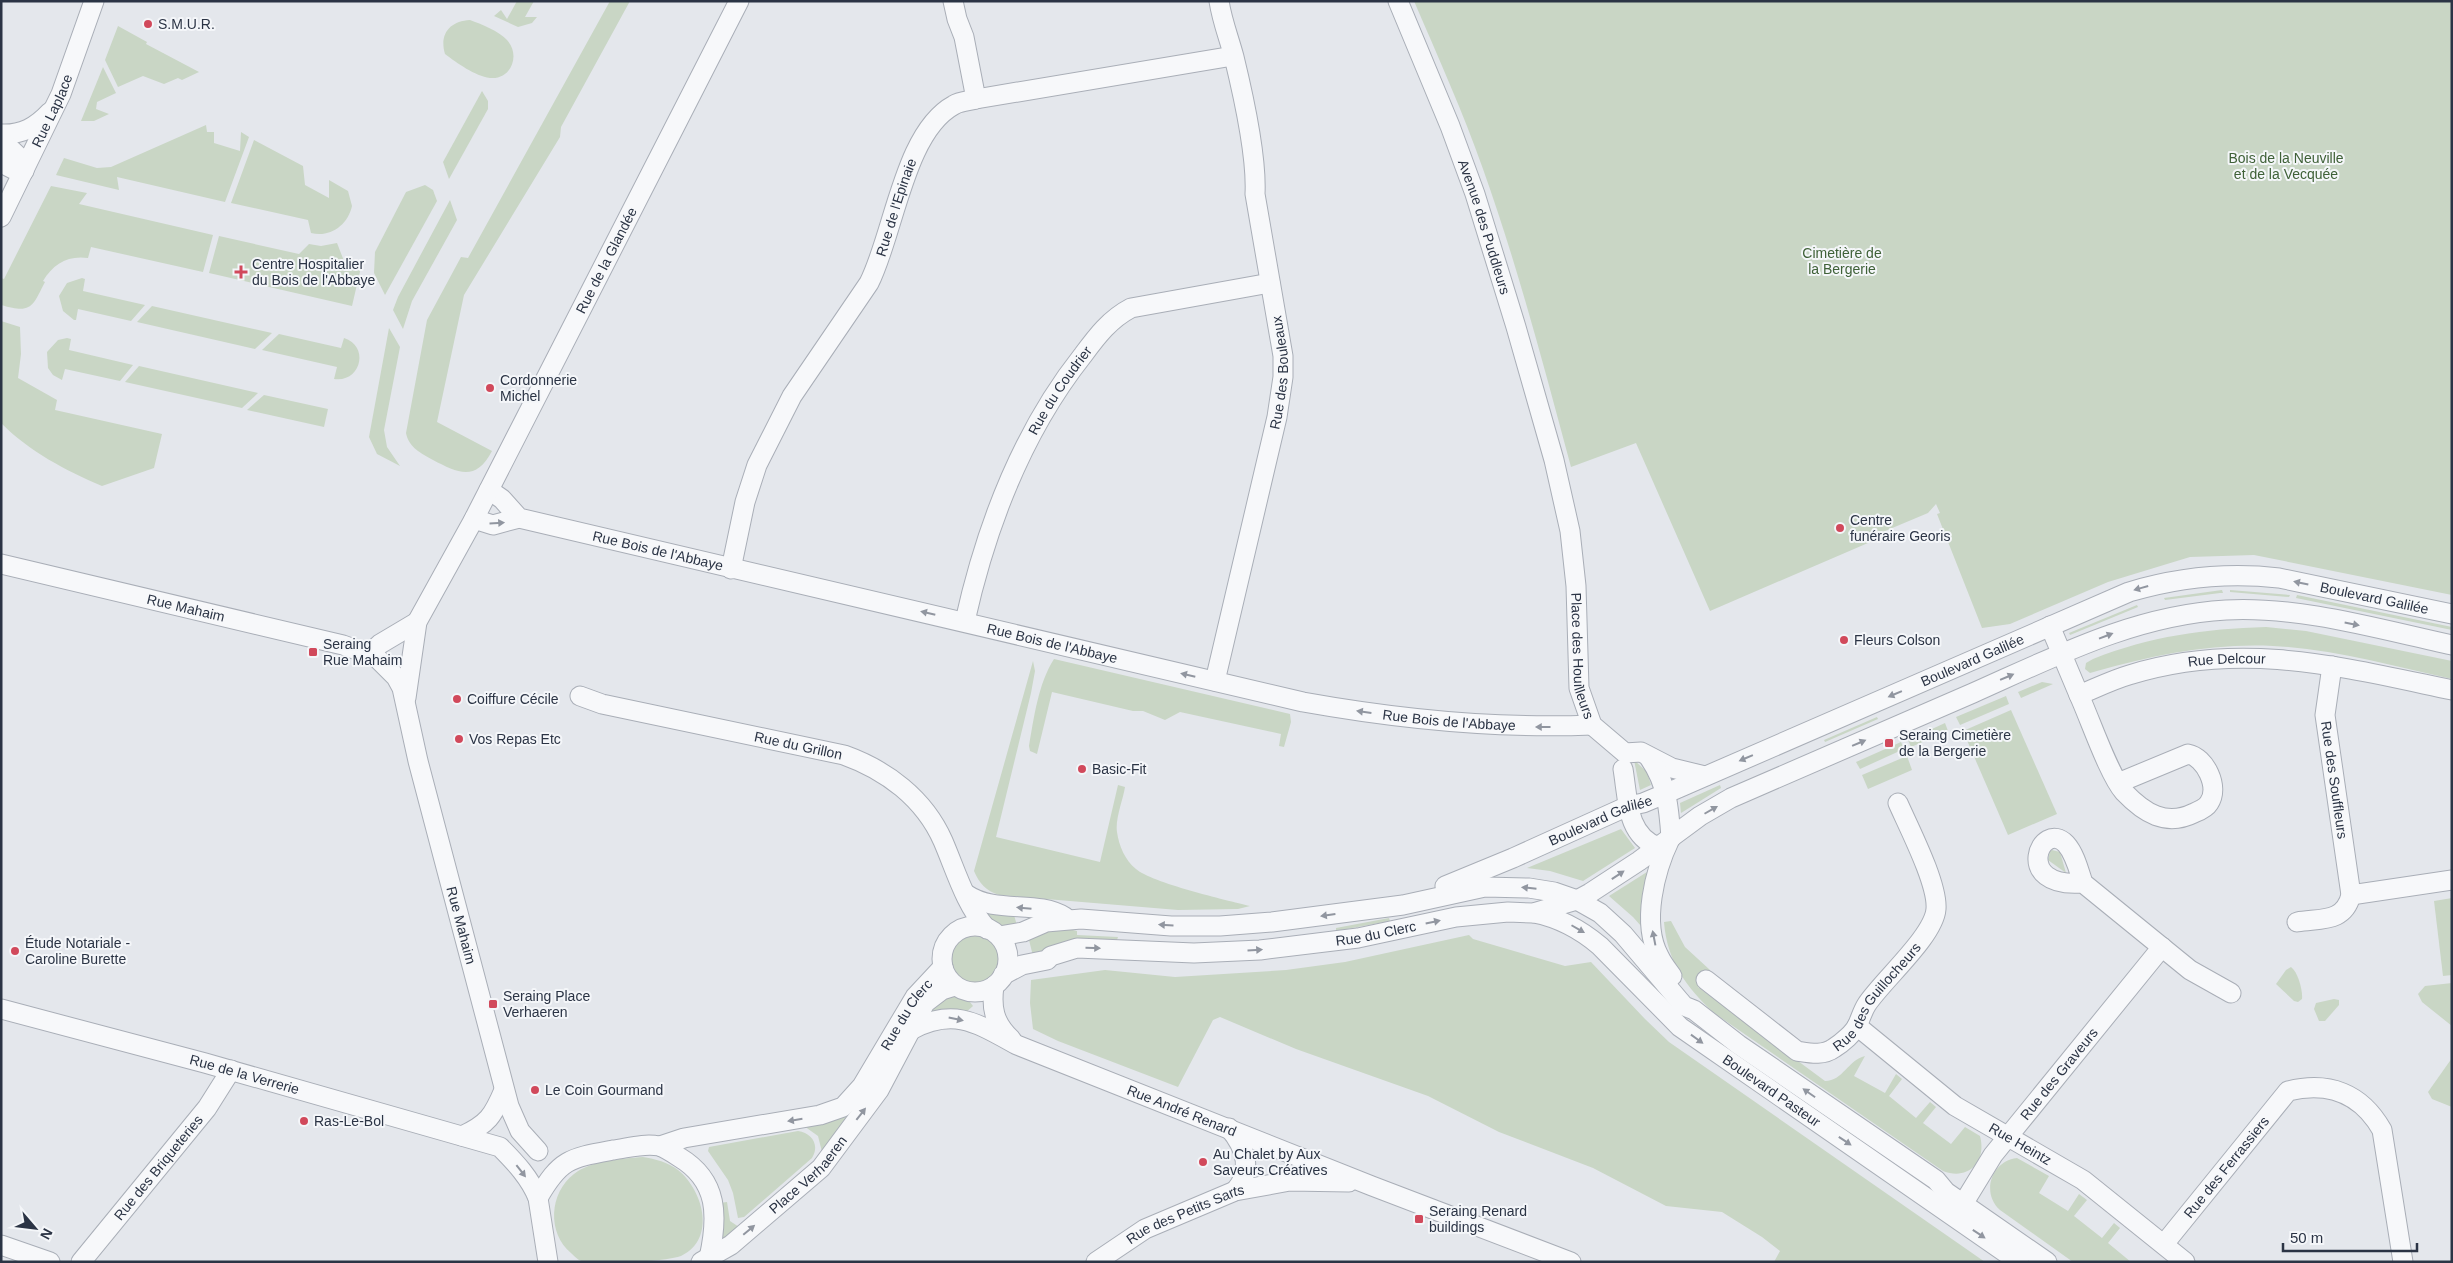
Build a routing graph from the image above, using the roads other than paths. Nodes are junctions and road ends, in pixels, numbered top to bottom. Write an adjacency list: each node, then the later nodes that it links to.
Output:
1 (94, 1): 8 (street, Rue Laplace)
2 (739, 1): 16 (street, Rue de la Glandée)
3 (954, 1): 7 (street)
4 (1218, 1): 6 (street, Rue des Bouleaux)
5 (1398, 1): 15 (street, Avenue des Puddleurs)
6 (1233, 56): 7 (street, Rue de l'Epinaie); 14 (street, Rue des Bouleaux)
7 (976, 99): 20 (street, Rue de l'Epinaie)
8 (56, 106): 9 (street); 12 (street, Rue Laplace)
9 (1, 134)
10 (1, 140): 12 (street)
11 (1, 163): 12 (street)
12 (24, 171): 13 (street, Rue Laplace)
13 (1, 217)
14 (1270, 283): 22 (street, Rue du Coudrier); 29 (street, Rue des Bouleaux)
15 (1554, 460): 34 (street, Place des Houilleurs)
16 (489, 490): 17 (street); 18 (street, Rue de la Glandée)
17 (519, 518): 18 (street, Rue Bois de l'Abbaye, one-way to 17); 20 (street, Rue Bois de l'Abbaye)
18 (474, 519): 23 (street, Rue Mahaim)
19 (1, 564): 26 (street, Rue Mahaim)
20 (731, 569): 22 (street, Rue Bois de l'Abbaye, one-way to 20)
21 (2452, 614): 24 (street, Boulevard Galilée, one-way to 24)
22 (965, 621): 29 (street, Rue Bois de l'Abbaye, one-way to 22)
23 (417, 622): 26 (street); 33 (street, Rue Mahaim)
24 (2050, 626): 27 (street); 37 (street, Boulevard Galilée, one-way to 37)
25 (2452, 645): 27 (street, one-way to 25)
26 (369, 654): 33 (street, Rue Mahaim)
27 (2061, 654): 31 (street); 43 (street, one-way to 27)
28 (2332, 666): 30 (street, Rue Delcour); 31 (street, Rue Delcour); 48 (street, Rue des Souffleurs)
29 (1215, 681): 34 (street, Rue Bois de l'Abbaye, one-way to 29)
30 (2452, 690)
31 (2080, 695): 38 (street)
32 (580, 696): 47 (street, Rue du Grillon)
33 (405, 702): 70 (street, Rue Mahaim)
34 (1592, 725): 36 (street, Place des Houilleurs)
35 (1650, 759): 36 (street, Place des Houilleurs); 37 (street, Place des Houilleurs); 39 (street)
36 (1624, 761): 41 (street); 42 (street)
37 (1705, 776): 39 (street, Boulevard Galilée)
38 (2118, 783): 38 (street)
39 (1667, 794): 41 (street, Boulevard Galilée); 43 (street)
40 (1898, 803): 64 (street, Rue des Guillocheurs)
41 (1628, 806): 42 (street, Boulevard Galilée); 43 (street)
42 (1603, 817): 44 (street, Boulevard Galilée)
43 (1664, 842): 49 (street, one-way to 43); 63 (street, Boulevard Pasteur, one-way to 43)
44 (1513, 858): 50 (street, Rue du Clerc)
45 (2452, 880): 48 (street)
46 (2083, 883): 56 (street)
47 (962, 887): 52 (street, one-way to 47); 54 (street, Rue du Grillon); 55 (street, Rue du Grillon)
48 (2351, 895): 53 (street)
49 (1576, 900): 50 (street, Rue du Clerc, one-way to 50); 51 (street, Rue du Clerc); 63 (street, Boulevard Pasteur)
50 (1403, 905): 52 (street, Rue du Clerc, one-way to 52)
51 (1532, 912): 59 (street, Rue du Clerc, one-way to 51); 90 (street, Boulevard Pasteur, one-way to 90)
52 (1070, 920): 54 (street, Rue du Clerc)
53 (2297, 922)
54 (993, 933): 55 (street); 59 (street)
55 (954, 934): 57 (street)
56 (2162, 947): 61 (street); 73 (street, Rue des Graveurs)
57 (942, 967): 60 (street); 69 (street, Rue du Clerc)
58 (1706, 980): 64 (street, Rue des Guillocheurs)
59 (999, 981): 60 (street); 67 (street, Rue André Renard)
60 (961, 989): 65 (street, Rue du Clerc); 66 (street, Rue André Renard)
61 (2231, 993)
62 (1, 1008): 68 (street, Rue de la Verrerie)
63 (1694, 1010): 81 (street, Boulevard Pasteur, one-way to 63)
64 (1858, 1026): 73 (street, Rue Heintz)
65 (911, 1030): 66 (street, Rue André Renard, one-way to 66); 69 (street, Rue du Clerc)
66 (994, 1032): 67 (street, Rue André Renard)
67 (1017, 1045): 72 (street, Rue André Renard)
68 (231, 1070): 74 (street, Rue de la Verrerie); 86 (street, Rue des Briqueteries)
69 (881, 1071): 75 (street, Place Verhaeren, one-way to 75); 84 (street, Place Verhaeren, one-way to 69)
70 (504, 1090): 71 (street, Rue Mahaim); 74 (street)
71 (513, 1117): 74 (street); 76 (street, Rue Mahaim)
72 (1229, 1128): 78 (street, Rue André Renard); 79 (street)
73 (2010, 1136): 81 (street, Rue des Graveurs); 82 (street, Rue Heintz)
74 (489, 1139): 76 (street); 80 (street, one-way to 80)
75 (660, 1146): 77 (street, Place Verhaeren); 84 (street, Place Verhaeren)
76 (538, 1151): 77 (street)
77 (567, 1161): 80 (street, Place Verhaeren)
78 (1372, 1186): 79 (street, Rue des Petits Sarts); 89 (street, Rue André Renard)
79 (1235, 1191): 88 (street, Rue des Petits Sarts)
80 (538, 1198): 87 (street)
81 (1962, 1204): 91 (street, Boulevard Pasteur)
82 (2164, 1244): 92 (street, Rue Heintz); 93 (street, Rue des Ferrassiers)
83 (1, 1245): 85 (street)
84 (705, 1260)
85 (50, 1262)
86 (82, 1262)
87 (548, 1262)
88 (1096, 1262)
89 (1571, 1262)
90 (2019, 1262)
91 (2047, 1262)
92 (2185, 1262)
93 (2402, 1262)

